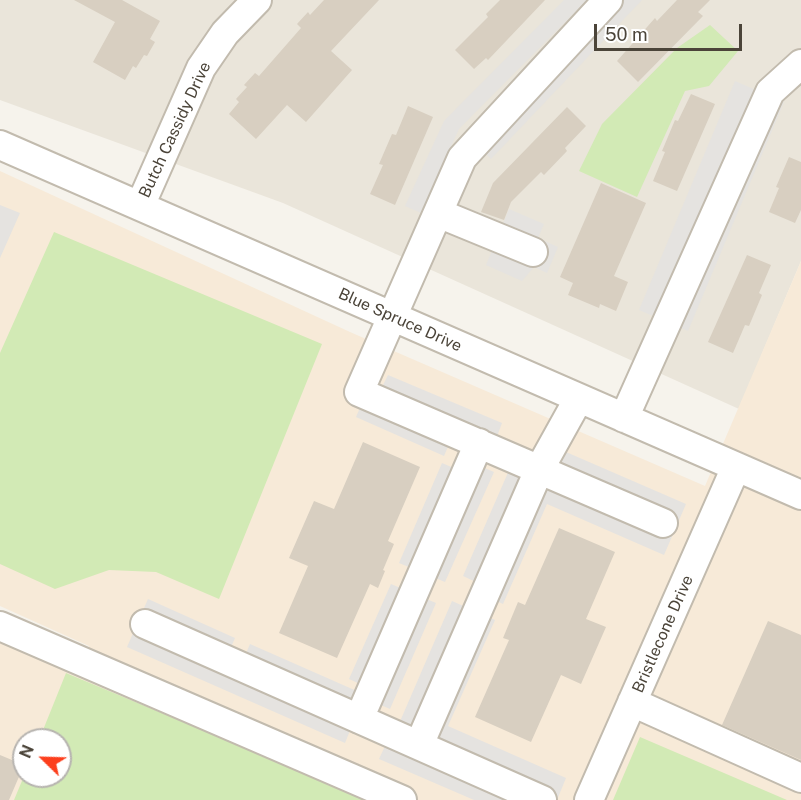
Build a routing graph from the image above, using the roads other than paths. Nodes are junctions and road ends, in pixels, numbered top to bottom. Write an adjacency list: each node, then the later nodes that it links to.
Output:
1 (257, 0): 5 (street, Butch Cassidy Drive)
2 (608, 0): 6 (street)
3 (801, 64): 10 (street)
4 (0, 145): 5 (street, Blue Spruce Drive)
5 (140, 206): 8 (street, Blue Spruce Drive)
6 (438, 213): 7 (street); 8 (street)
7 (533, 252)
8 (392, 316): 9 (street, Blue Spruce Drive); 11 (street)
9 (579, 398): 10 (street, Blue Spruce Drive); 13 (street)
10 (624, 418): 12 (street, Blue Spruce Drive)
11 (479, 443): 13 (street); 19 (street)
12 (736, 467): 14 (street, Blue Spruce Drive); 18 (street, Bristlecone Drive)
13 (539, 470): 15 (street); 20 (street)
14 (801, 495)
15 (663, 523)
16 (145, 624): 19 (street)
17 (0, 626): 22 (street)
18 (632, 702): 21 (street); 24 (street, Bristlecone Drive)
19 (359, 719): 20 (street)
20 (419, 745): 23 (street)
21 (801, 778)
22 (402, 800)
23 (542, 800)
24 (589, 800)

